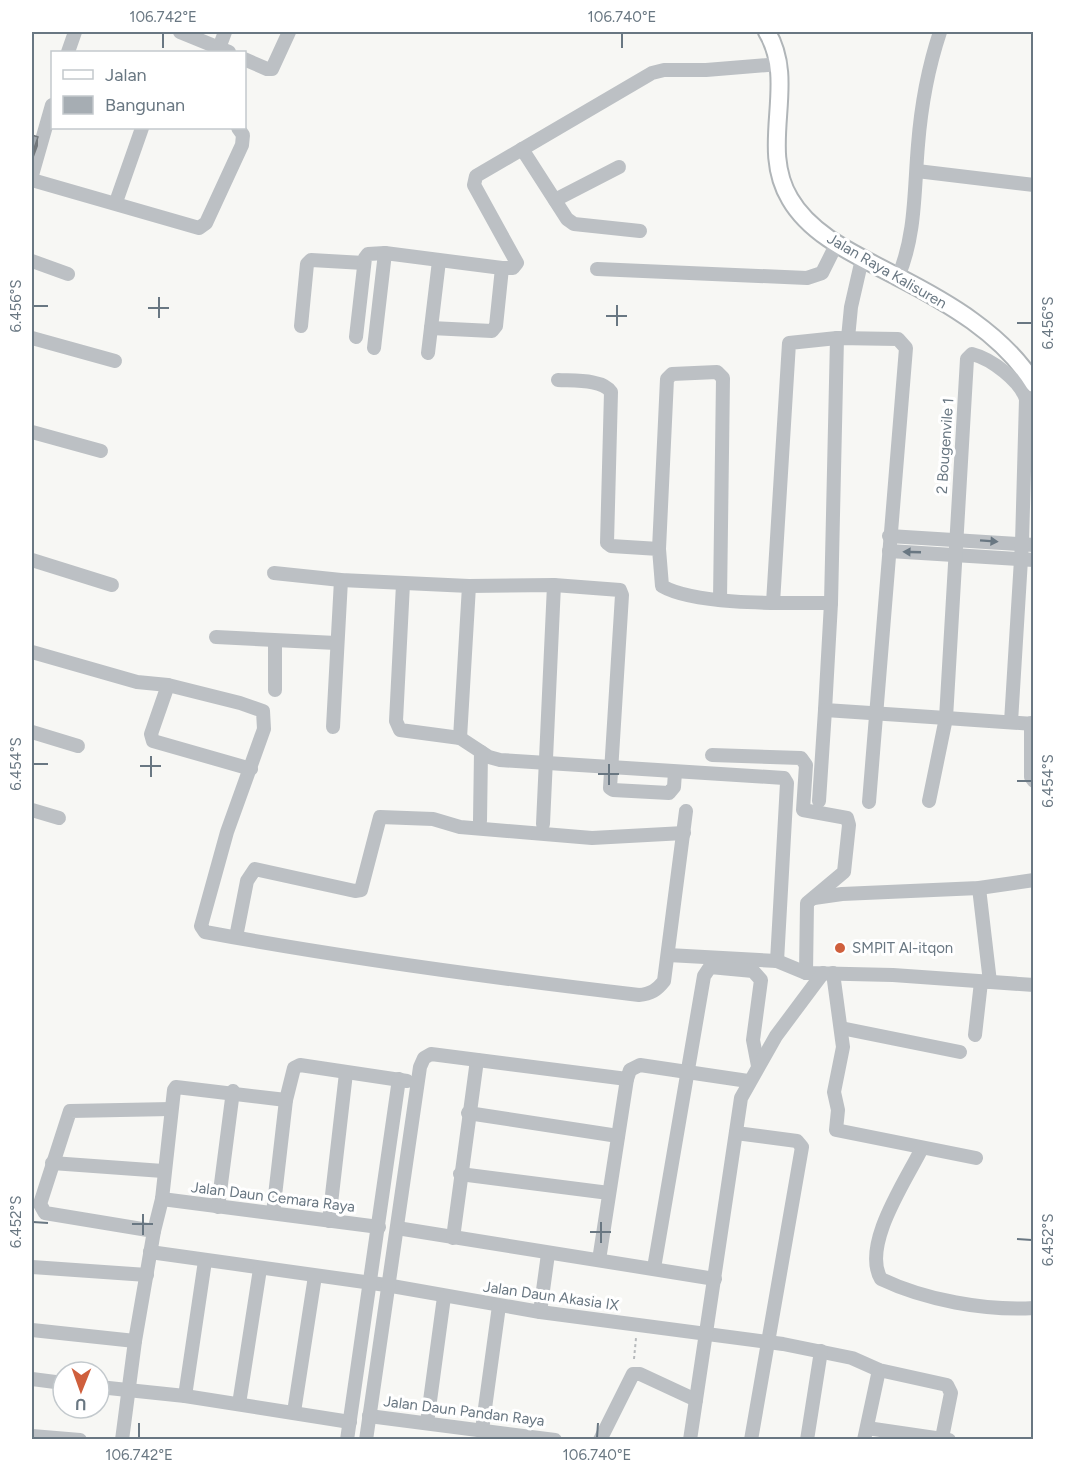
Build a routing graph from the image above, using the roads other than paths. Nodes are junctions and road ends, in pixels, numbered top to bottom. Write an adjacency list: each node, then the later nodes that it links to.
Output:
1 (75, 32): 8 (street)
2 (180, 32): 7 (street)
3 (225, 32): 7 (street)
4 (289, 32): 9 (street)
5 (767, 32): 10 (main road, Jalan Raya Kalisuren)
6 (940, 32): 16 (street)
7 (224, 50)
8 (68, 51)
9 (246, 60)
10 (780, 64): 14 (street); 23 (main road, Jalan Raya Kalisuren)
11 (51, 108): 17 (street)
12 (142, 129): 21 (street)
13 (239, 129): 21 (street)
14 (522, 149): 20 (street); 29 (street)
15 (619, 166): 20 (street)
16 (916, 171): 19 (street); 32 (street)
17 (32, 175)
18 (32, 180): 21 (street)
19 (1034, 184)
20 (555, 200): 22 (street)
21 (116, 202)
22 (640, 231)
23 (837, 243): 25 (main road, Jalan Raya Kalisuren); 30 (street)
24 (385, 253): 27 (street); 28 (street); 38 (street)
25 (862, 259): 32 (main road, Jalan Raya Kalisuren); 37 (street)
26 (32, 261): 31 (street)
27 (439, 261): 29 (street); 34 (street)
28 (364, 263): 33 (street); 35 (street)
29 (502, 268): 34 (street)
30 (597, 269)
31 (68, 274)
32 (898, 277): 42 (main road, Jalan Raya Kalisuren)
33 (301, 326)
34 (431, 328): 39 (street)
35 (356, 337)
36 (32, 338): 40 (street)
37 (842, 338): 45 (street); 60 (street); 61 (street)
38 (374, 348)
39 (428, 352)
40 (115, 361)
41 (558, 380): 48 (street)
42 (1034, 384)
43 (32, 432): 44 (street)
44 (101, 451)
45 (889, 536): 46 (street); 49 (street)
46 (956, 539): 47 (street, one-way to 47); 47 (street, 2 Bougenvile 1); 50 (street, 2 Bougenvile 1)
47 (1028, 544): 51 (street)
48 (659, 549): 59 (street); 59 (street)
49 (889, 551): 50 (street, one-way to 49); 69 (street)
50 (954, 554): 51 (street); 70 (street, 2 Bougenvile 1)
51 (1027, 559): 71 (street)
52 (32, 560): 56 (street)
53 (274, 573): 54 (street)
54 (341, 580): 55 (street); 64 (street)
55 (404, 584): 58 (street); 75 (street)
56 (112, 585)
57 (554, 585): 58 (street); 79 (street); 81 (street)
58 (469, 586): 75 (street)
59 (720, 600): 60 (street)
60 (773, 603): 61 (street)
61 (831, 603): 68 (street)
62 (216, 637): 63 (street)
63 (275, 641): 64 (street); 67 (street)
64 (336, 643): 73 (street)
65 (32, 652): 66 (street)
66 (168, 685): 80 (street); 80 (street)
67 (275, 690)
68 (825, 710): 69 (street); 84 (street)
69 (878, 714): 70 (street); 86 (street)
70 (946, 718): 71 (street); 85 (street, 2 Bougenvile 1)
71 (1011, 722): 72 (street)
72 (1032, 724): 83 (street)
73 (333, 727)
74 (32, 732): 76 (street)
75 (460, 738): 77 (street)
76 (78, 746)
77 (481, 752): 79 (street); 90 (street)
78 (712, 755): 95 (street)
79 (544, 763): 81 (street); 91 (street)
80 (251, 769): 96 (street)
81 (610, 769): 82 (street); 82 (street)
82 (675, 772): 98 (street)
83 (1034, 781)
84 (819, 801)
85 (929, 801)
86 (869, 802)
87 (32, 810): 89 (street)
88 (686, 811): 92 (street)
89 (59, 818)
90 (480, 821)
91 (543, 824)
92 (684, 833): 96 (street); 97 (street)
93 (1034, 880): 94 (street)
94 (979, 888): 95 (street); 101 (street)
95 (812, 898): 99 (street)
96 (236, 937): 97 (street)
97 (668, 955): 98 (street)
98 (777, 962): 99 (street)
99 (806, 973): 100 (street)
100 (828, 973): 101 (street); 103 (street); 107 (street)
101 (986, 982): 102 (street); 104 (street)
102 (1034, 985)
103 (841, 1028): 105 (street); 119 (street)
104 (975, 1035)
105 (960, 1052)
106 (477, 1060): 110 (street); 111 (street); 116 (street)
107 (758, 1066): 108 (street); 112 (street)
108 (687, 1071): 110 (street); 112 (street); 138 (street)
109 (346, 1073): 111 (street); 114 (street); 128 (street)
110 (627, 1079): 118 (street)
111 (408, 1081): 129 (street); 130 (street)
112 (748, 1081): 117 (street)
113 (232, 1092): 114 (street); 115 (street); 126 (street)
114 (286, 1100): 127 (street)
115 (171, 1109): 121 (street); 122 (street)
116 (468, 1113): 118 (street); 123 (street)
117 (736, 1133): 142 (street); 151 (street)
118 (618, 1136): 124 (street)
119 (922, 1148): 120 (street); 146 (street)
120 (976, 1158)
121 (52, 1163): 122 (street); 131 (street)
122 (163, 1171): 125 (street)
123 (460, 1174): 124 (street); 132 (street)
124 (609, 1193): 135 (street)
125 (162, 1199): 126 (street, Jalan Daun Cemara Raya); 131 (street)
126 (218, 1207): 127 (street, Jalan Daun Cemara Raya)
127 (273, 1213): 128 (street, Jalan Daun Cemara Raya)
128 (329, 1221): 129 (street, Jalan Daun Cemara Raya)
129 (379, 1227): 143 (street)
130 (398, 1228): 132 (street); 143 (street)
131 (154, 1231): 133 (street)
132 (453, 1238): 134 (street)
133 (150, 1252): 136 (street, Jalan Daun Akasia IX); 140 (street)
134 (548, 1254): 135 (street); 147 (street)
135 (599, 1260): 138 (street)
136 (205, 1261): 139 (street, Jalan Daun Akasia IX); 158 (street)
137 (32, 1267): 140 (street)
138 (654, 1268): 142 (street)
139 (260, 1269): 141 (street, Jalan Daun Akasia IX); 160 (street)
140 (147, 1275): 150 (street)
141 (315, 1276): 143 (street, Jalan Daun Akasia IX); 161 (street)
142 (715, 1279): 149 (street)
143 (380, 1285): 144 (street, Jalan Daun Akasia IX); 162 (street); 163 (street)
144 (444, 1297): 145 (street, Jalan Daun Akasia IX); 164 (street)
145 (499, 1306): 147 (street, Jalan Daun Akasia IX); 165 (street)
146 (1034, 1308)
147 (540, 1312): 149 (street, Jalan Daun Akasia IX)
148 (32, 1330): 150 (street)
149 (707, 1334): 151 (street, Jalan Daun Akasia IX); 159 (street)
150 (135, 1341): 157 (street)
151 (768, 1342): 152 (street, Jalan Daun Akasia IX); 177 (street)
152 (821, 1351): 153 (street, Jalan Daun Akasia IX); 178 (street)
153 (879, 1370): 166 (street); 169 (street, Jalan Daun Akasia IX)
154 (32, 1380): 155 (street)
155 (51, 1382)
156 (111, 1388): 157 (street)
157 (130, 1390): 158 (street); 171 (street)
158 (185, 1396): 160 (street)
159 (696, 1400): 175 (street); 176 (street)
160 (239, 1404): 161 (street)
161 (294, 1412): 163 (street)
162 (369, 1416): 164 (street, Jalan Daun Pandan Raya); 173 (street)
163 (350, 1422): 172 (street)
164 (427, 1424): 165 (street, Jalan Daun Pandan Raya)
165 (482, 1430): 168 (street, Jalan Daun Pandan Raya)
166 (865, 1434): 169 (street)
167 (32, 1436): 170 (street)
168 (519, 1437): 174 (street, Jalan Daun Pandan Raya)
169 (945, 1439)
170 (80, 1440)
171 (122, 1440)
172 (347, 1440)
173 (366, 1440)
174 (555, 1440)
175 (600, 1440)
176 (690, 1440)
177 (751, 1440)
178 (807, 1440)

